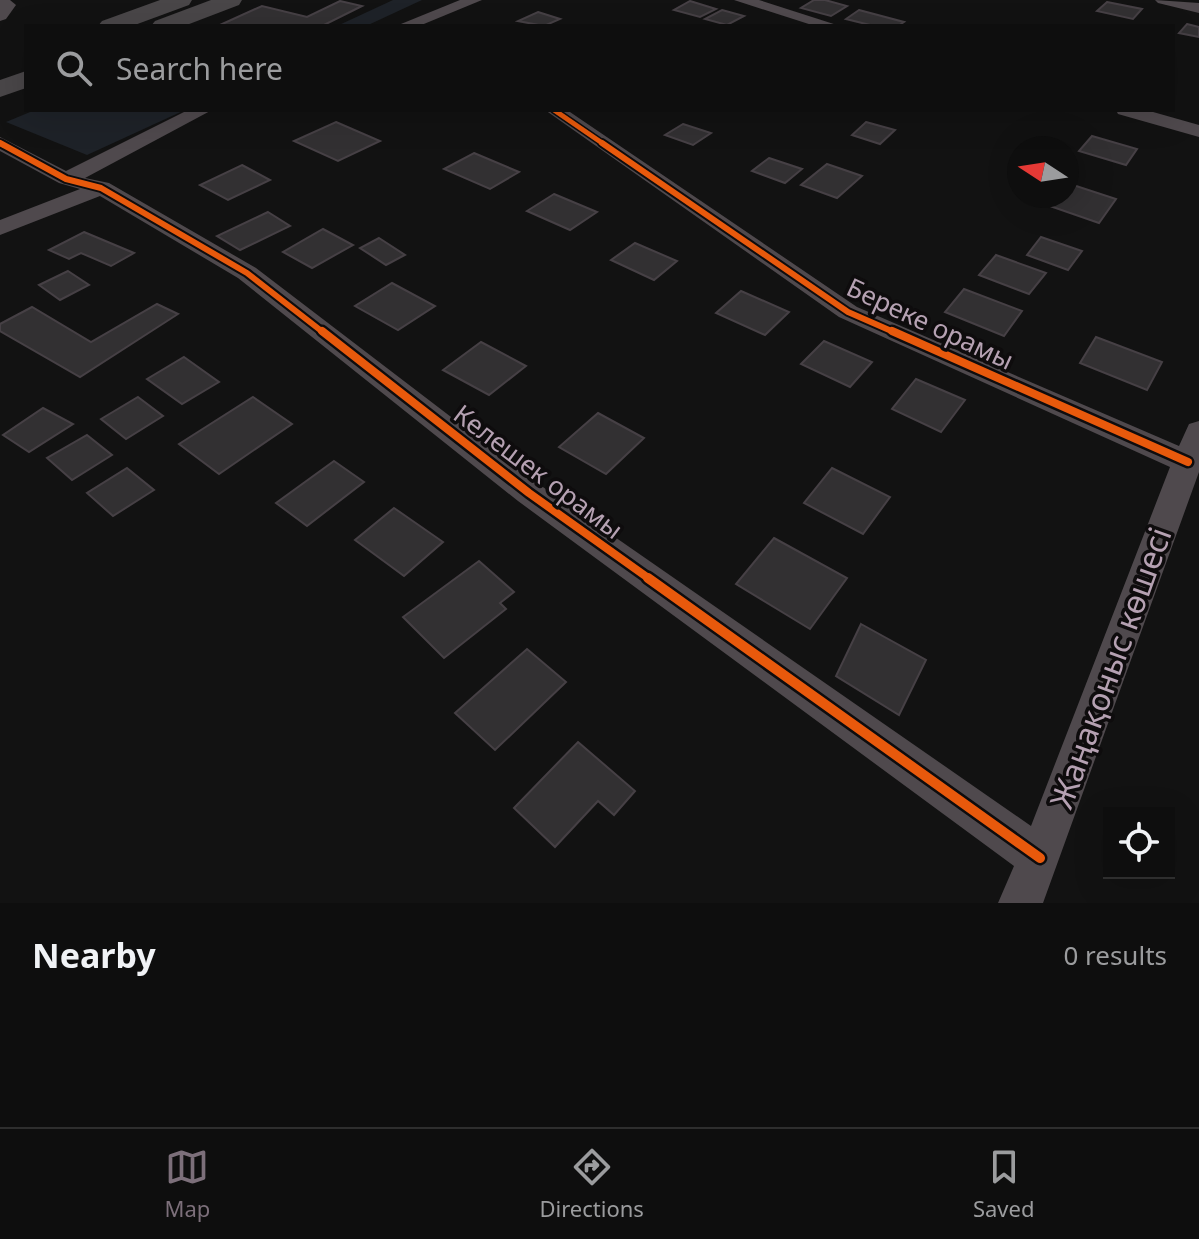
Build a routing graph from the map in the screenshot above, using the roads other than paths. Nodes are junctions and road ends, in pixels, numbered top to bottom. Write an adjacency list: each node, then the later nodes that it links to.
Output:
1 (181, 0): 9 (main road)
2 (231, 0): 10 (main road)
3 (474, 0): 11 (street)
4 (742, 0): 12 (street)
5 (1163, 0): 7 (street)
6 (0, 1): 8 (street)
7 (1199, 8)
8 (0, 16)
9 (115, 24)
10 (168, 24)
11 (409, 24)
12 (825, 24)
13 (24, 58): 14 (main road)
14 (0, 67)
15 (24, 80): 16 (main road)
16 (0, 89)
17 (199, 112): 22 (street)
18 (557, 112): 25 (street, Береке орамы)
19 (1132, 112): 20 (street)
20 (1199, 131)
21 (0, 143): 22 (street, Келешек орамы)
22 (66, 179): 23 (street, Келешек орамы)
23 (101, 188): 24 (street); 26 (street, Келешек орамы)
24 (0, 228)
25 (1193, 447): 26 (street, Жаңақоныс көшесі)
26 (1040, 858): 27 (street, Жаңақоныс көшесі)
27 (1020, 903)

